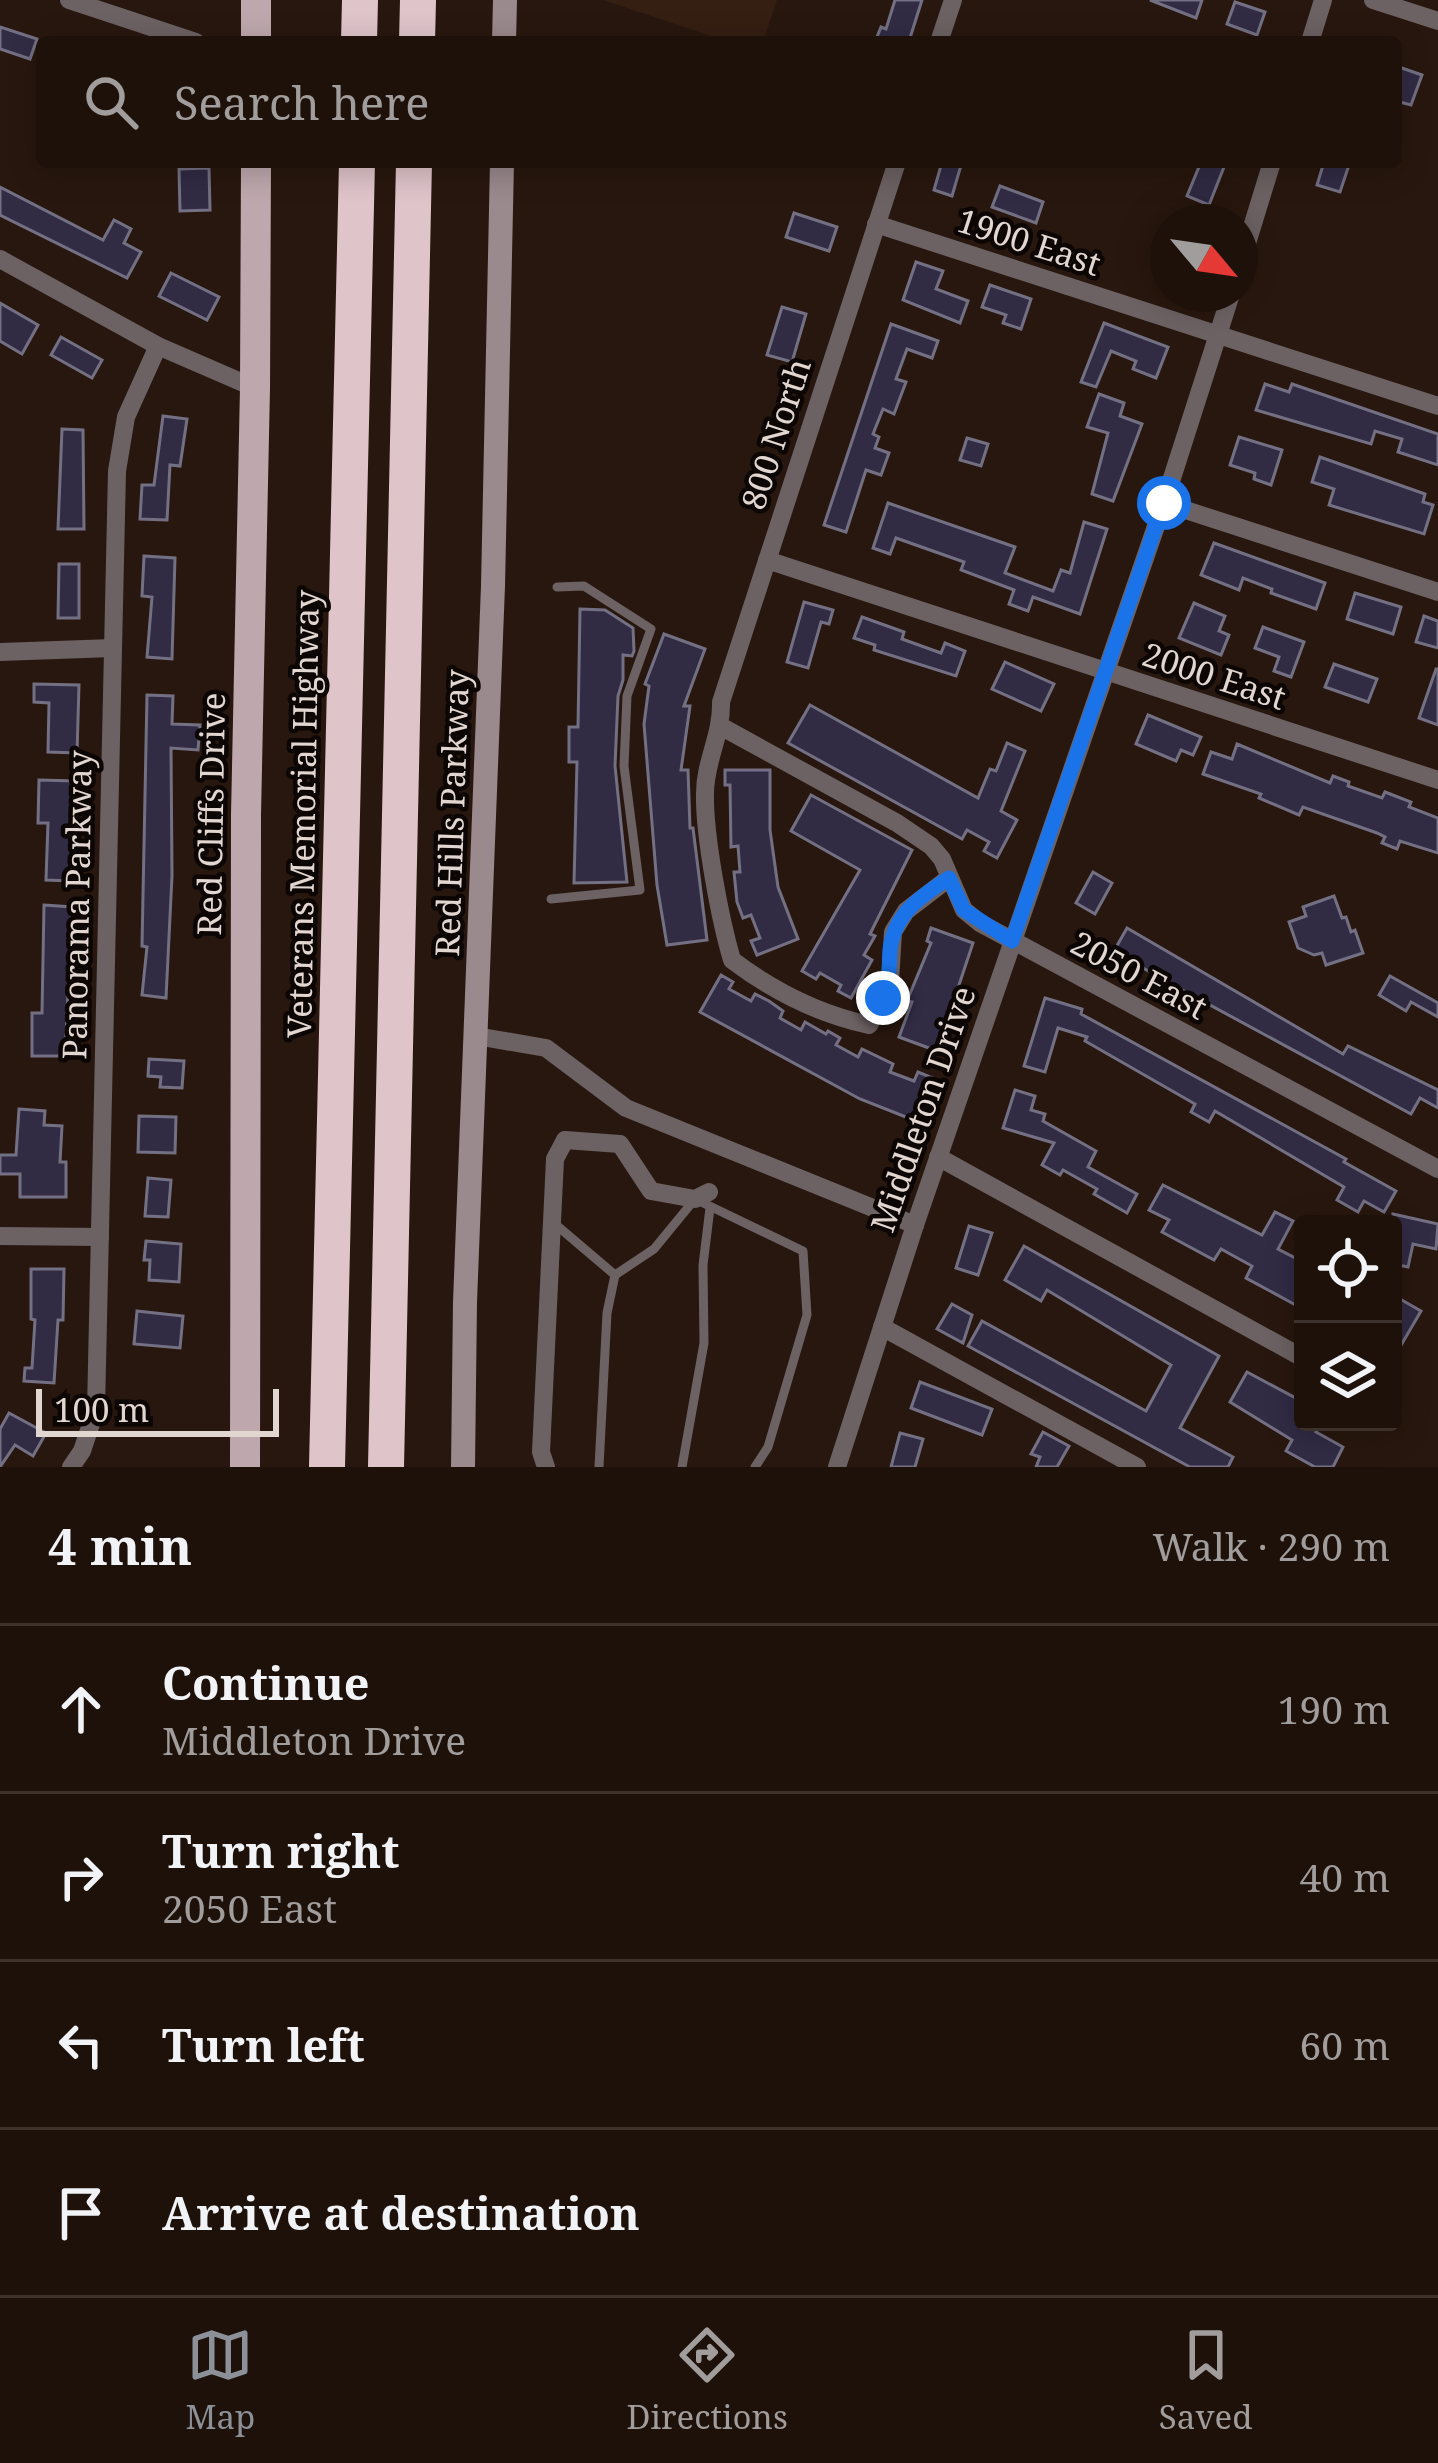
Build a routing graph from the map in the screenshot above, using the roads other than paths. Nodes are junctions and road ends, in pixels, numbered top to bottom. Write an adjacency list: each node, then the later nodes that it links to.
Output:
1 (69, 0): 10 (street)
2 (256, 0): 11 (main road)
3 (360, 0): 12 (highway)
4 (418, 0): 13 (highway)
5 (505, 0): 14 (main road)
6 (953, 0): 15 (street)
7 (1323, 0): 16 (street)
8 (1373, 0): 9 (street)
9 (1438, 21)
10 (178, 36)
11 (256, 36)
12 (359, 36)
13 (417, 36)
14 (504, 36)
15 (940, 36)
16 (1312, 36)
17 (256, 168): 29 (main road, Red Cliffs Drive)
18 (357, 168): 56 (highway, Veterans Memorial Highway)
19 (414, 168): 57 (highway)
20 (502, 168): 43 (main road, Red Hills Parkway)
21 (895, 168): 24 (street, 800 North)
22 (1270, 168): 23 (street)
23 (1258, 208)
24 (876, 224): 27 (street, 1900 East); 32 (street, 800 North)
25 (0, 259): 28 (street)
26 (1226, 312): 27 (street, Middleton Drive)
27 (1219, 334): 30 (street, 1900 East); 31 (street, Middleton Drive)
28 (158, 346): 29 (street); 35 (street, Panorama Parkway)
29 (256, 388): 55 (main road, Red Cliffs Drive)
30 (1438, 406)
31 (1164, 503): 34 (street); 37 (street, Middleton Drive)
32 (767, 560): 37 (street, 2000 East); 38 (street, 800 North)
33 (557, 587): 41 (lane)
34 (1438, 592)
35 (113, 648): 36 (street); 50 (street, Panorama Parkway)
36 (0, 652)
37 (1106, 674): 39 (street, 2000 East); 42 (street, Middleton Drive)
38 (722, 727): 40 (street, 2050 East); 40 (street, 800 North)
39 (1438, 780)
40 (949, 878): 42 (street, 2050 East)
41 (551, 899)
42 (1012, 941): 44 (street, Middleton Drive); 45 (street, 2050 East)
43 (476, 1036): 48 (street); 58 (main road, Red Hills Parkway)
44 (938, 1156): 48 (street, Middleton Drive); 53 (street)
45 (1438, 1169)
46 (705, 1200): 47 (street); 51 (lane); 61 (lane); 62 (lane)
47 (552, 1222): 51 (lane); 59 (street)
48 (915, 1225): 52 (street, Middleton Drive)
49 (0, 1236): 50 (street)
50 (100, 1237): 54 (street, Panorama Parkway)
51 (615, 1275): 60 (lane)
52 (882, 1327): 63 (street, Middleton Drive); 64 (street)
53 (1294, 1353)
54 (71, 1467)
55 (245, 1467)
56 (327, 1467)
57 (386, 1467)
58 (463, 1467)
59 (546, 1467)
60 (599, 1467)
61 (682, 1467)
62 (755, 1467)
63 (837, 1467)
64 (1138, 1467)

